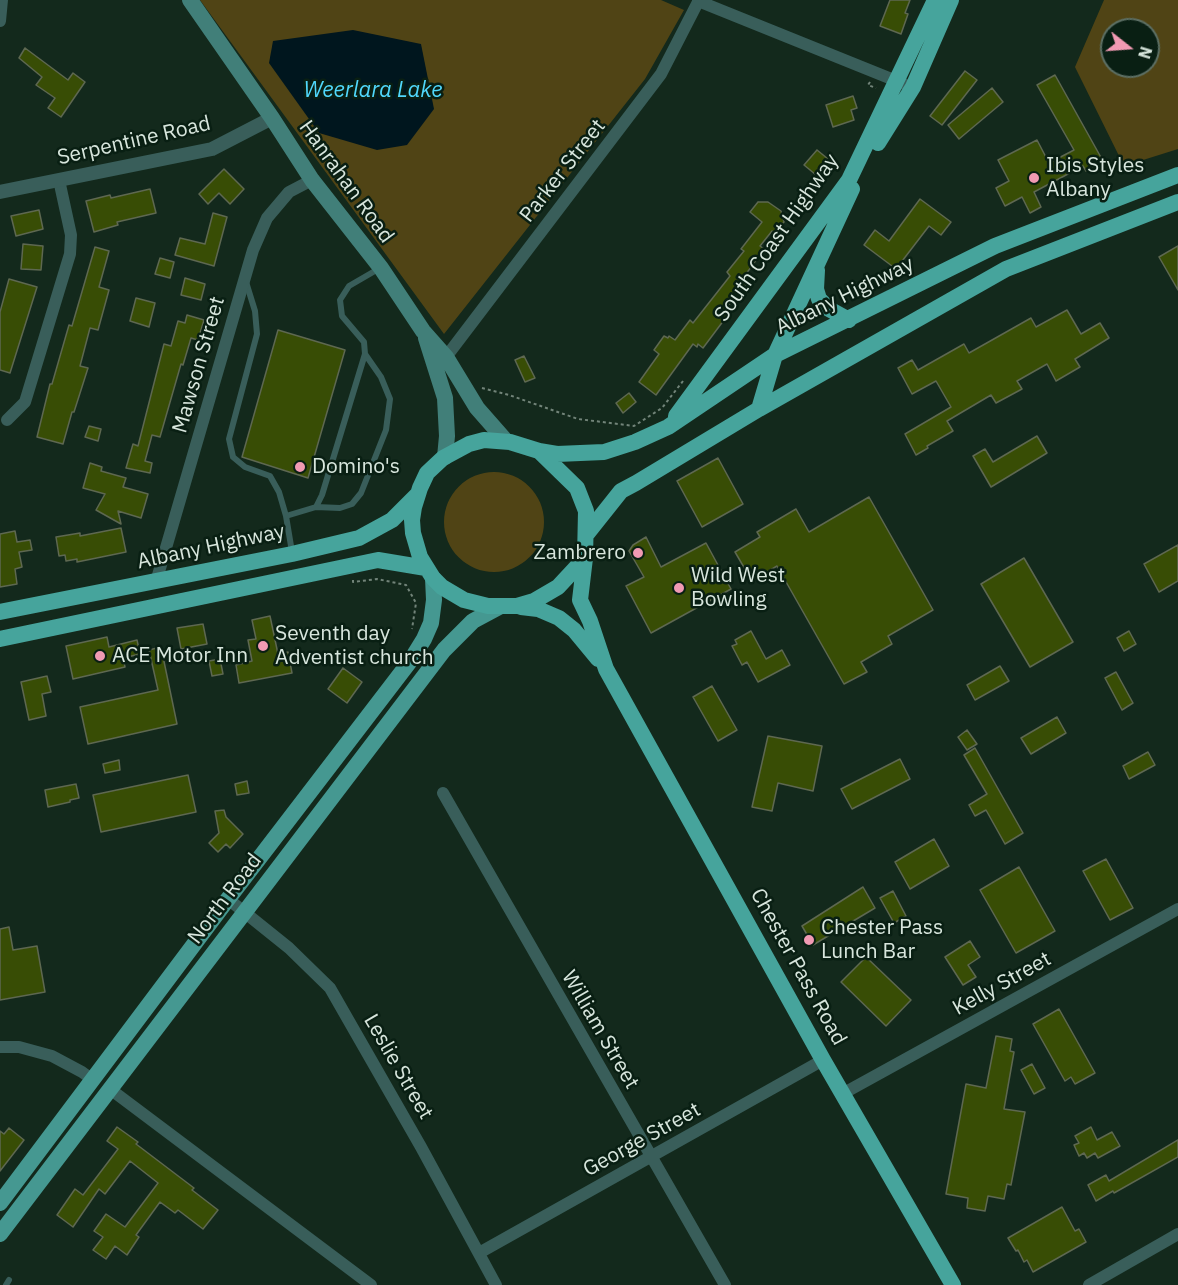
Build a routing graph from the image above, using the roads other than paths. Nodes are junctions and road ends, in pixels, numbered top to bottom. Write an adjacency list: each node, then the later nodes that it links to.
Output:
1 (2, 0): 6 (street)
2 (190, 0): 8 (main road, Hanrahan Road)
3 (698, 0): 7 (street); 23 (street, Parker Street)
4 (935, 0): 7 (highway, South Coast Highway)
5 (951, 0): 7 (highway, South Coast Highway)
6 (0, 21)
7 (905, 85): 15 (highway, South Coast Highway); 26 (highway, South Coast Highway)
8 (272, 118): 10 (street, Serpentine Road); 11 (main road, Hanrahan Road)
9 (1178, 175): 14 (highway, Albany Highway)
10 (59, 180): 12 (street, Serpentine Road); 25 (street)
11 (312, 180): 16 (main road, Hanrahan Road); 18 (street, Mawson Street)
12 (0, 192)
13 (1178, 202): 17 (highway)
14 (995, 246): 17 (highway); 19 (highway, Albany Highway)
15 (819, 258): 19 (highway); 22 (highway, South Coast Highway)
16 (381, 268): 20 (main road, Hanrahan Road); 21 (lane)
17 (1006, 269): 24 (highway)
18 (245, 279): 32 (lane); 37 (street, Mawson Street)
19 (849, 320): 22 (highway, Albany Highway)
20 (423, 331): 23 (main road, Hanrahan Road); 29 (main road, Hanrahan Road)
21 (365, 354): 31 (lane); 31 (lane)
22 (775, 355): 24 (highway, South Coast Highway); 26 (highway, Albany Highway)
23 (446, 357): 27 (main road, Hanrahan Road)
24 (759, 409): 33 (highway)
25 (7, 420)
26 (668, 427): 28 (highway, Albany Highway)
27 (506, 441): 28 (highway); 29 (highway)
28 (539, 452): 33 (highway)
29 (445, 457): 30 (highway)
30 (417, 495): 34 (highway, Albany Highway); 36 (highway)
31 (316, 507): 32 (lane)
32 (286, 516): 34 (lane)
33 (586, 535): 35 (highway)
34 (292, 554): 37 (highway, Albany Highway)
35 (585, 558): 38 (highway); 41 (highway, Chester Pass Road)
36 (429, 573): 38 (highway); 40 (highway); 43 (main road, North Road)
37 (156, 582): 39 (highway, Albany Highway)
38 (509, 606): 41 (highway, Chester Pass Road); 45 (main road, North Road)
39 (0, 612)
40 (0, 639)
41 (606, 669): 47 (highway, Chester Pass Road)
42 (443, 793): 51 (street, William Street)
43 (228, 898): 45 (street, Leslie Street); 48 (main road, North Road)
44 (1178, 909): 50 (street, Kelly Street)
45 (243, 912): 49 (main road, North Road); 56 (street, Leslie Street)
46 (0, 1047): 48 (street)
47 (824, 1060): 50 (highway, Chester Pass Road); 51 (street, George Street)
48 (93, 1080): 52 (main road, North Road)
49 (110, 1089): 53 (main road, North Road); 57 (street)
50 (844, 1093): 60 (highway, Chester Pass Road)
51 (651, 1158): 56 (street, George Street); 59 (street, William Street)
52 (2, 1200): 53 (main road)
53 (19, 1206): 54 (main road, North Road)
54 (0, 1234)
55 (1178, 1234): 61 (street)
56 (479, 1253): 58 (street, Leslie Street)
57 (371, 1285)
58 (496, 1285)
59 (725, 1285)
60 (953, 1285)
61 (1089, 1285)

